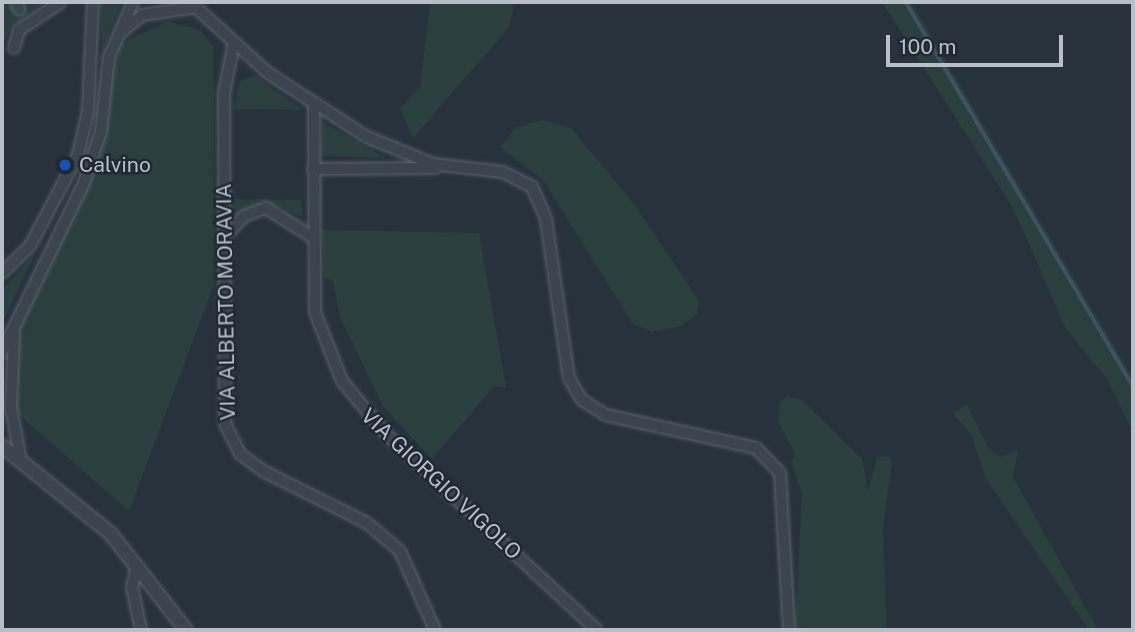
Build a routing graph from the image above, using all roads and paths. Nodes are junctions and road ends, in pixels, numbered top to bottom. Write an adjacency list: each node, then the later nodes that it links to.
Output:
1 (61, 2): 7 (street)
2 (93, 2): 13 (street)
3 (133, 2): 5 (street)
4 (193, 4): 5 (street); 6 (street)
5 (115, 38): 14 (street)
6 (234, 42): 8 (street); 12 (street, VIA ALBERTO MORAVIA)
7 (14, 48)
8 (314, 106): 9 (street); 10 (street, VIA GIORGIO VIGOLO)
9 (457, 168): 10 (street); 23 (street)
10 (313, 169): 11 (street, VIA GIORGIO VIGOLO)
11 (312, 237): 12 (street); 22 (street, VIA GIORGIO VIGOLO)
12 (223, 238): 21 (street, VIA ALBERTO MORAVIA)
13 (2, 272)
14 (14, 330): 15 (street); 17 (street)
15 (2, 352)
16 (2, 446): 17 (street)
17 (22, 461): 18 (street)
18 (137, 566): 19 (street); 20 (street)
19 (141, 630)
20 (186, 630)
21 (435, 630)
22 (597, 630)
23 (789, 630)

